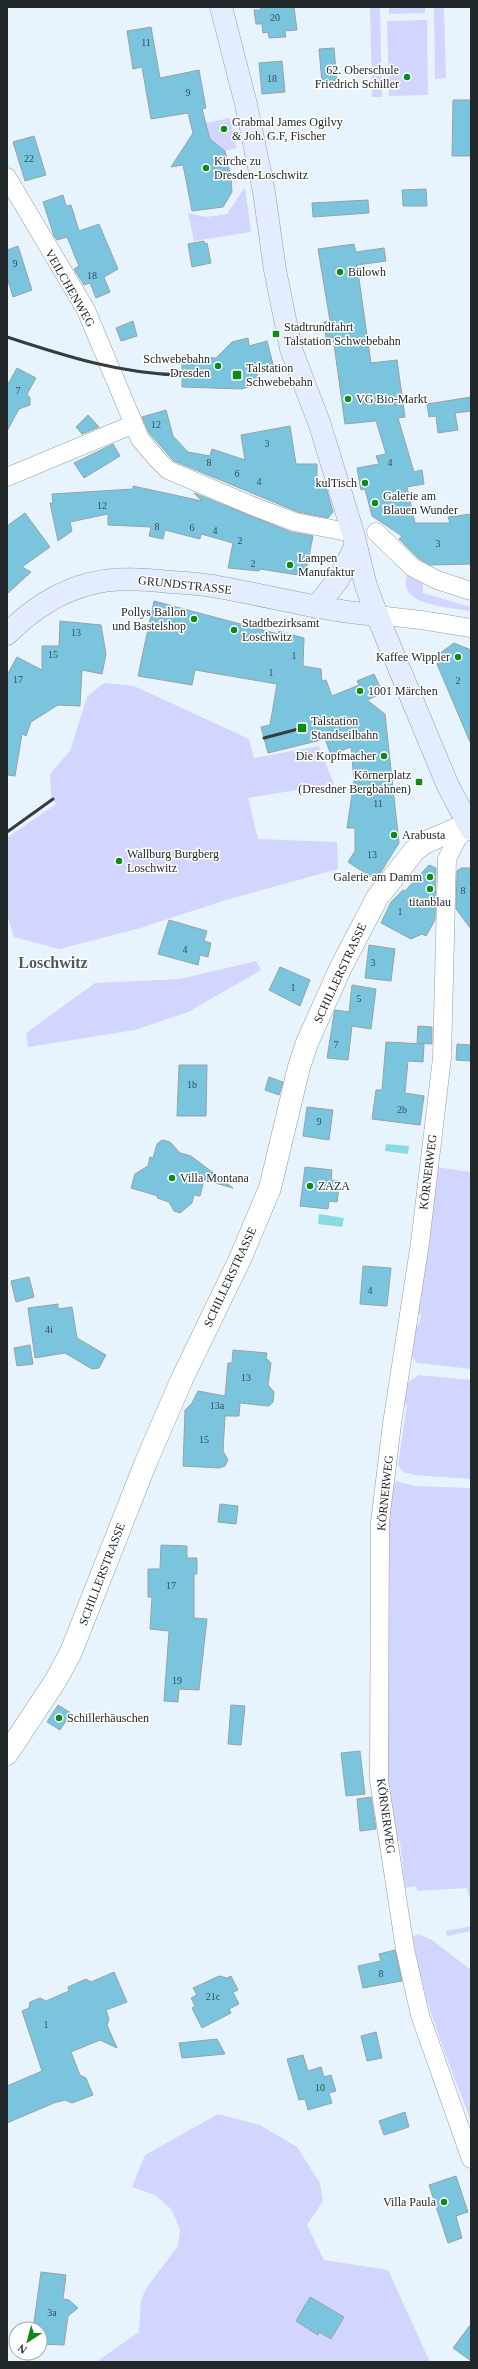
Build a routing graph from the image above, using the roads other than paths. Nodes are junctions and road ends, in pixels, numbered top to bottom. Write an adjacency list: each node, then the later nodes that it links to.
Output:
1 (221, 7): 6 (main road)
2 (7, 177): 3 (street, VEILCHENWEG)
3 (134, 424): 4 (street); 6 (street, VEILCHENWEG)
4 (7, 477)
5 (376, 532): 7 (street)
6 (354, 540): 8 (main road); 9 (main road)
7 (471, 591)
8 (316, 607): 9 (main road, GRUNDSTRASSE); 11 (main road, GRUNDSTRASSE)
9 (376, 615): 10 (street); 12 (main road)
10 (471, 628)
11 (7, 634)
12 (470, 826): 13 (street, SCHILLERSTRASSE); 14 (street, KÖRNERWEG)
13 (7, 1754)
14 (471, 2159)

